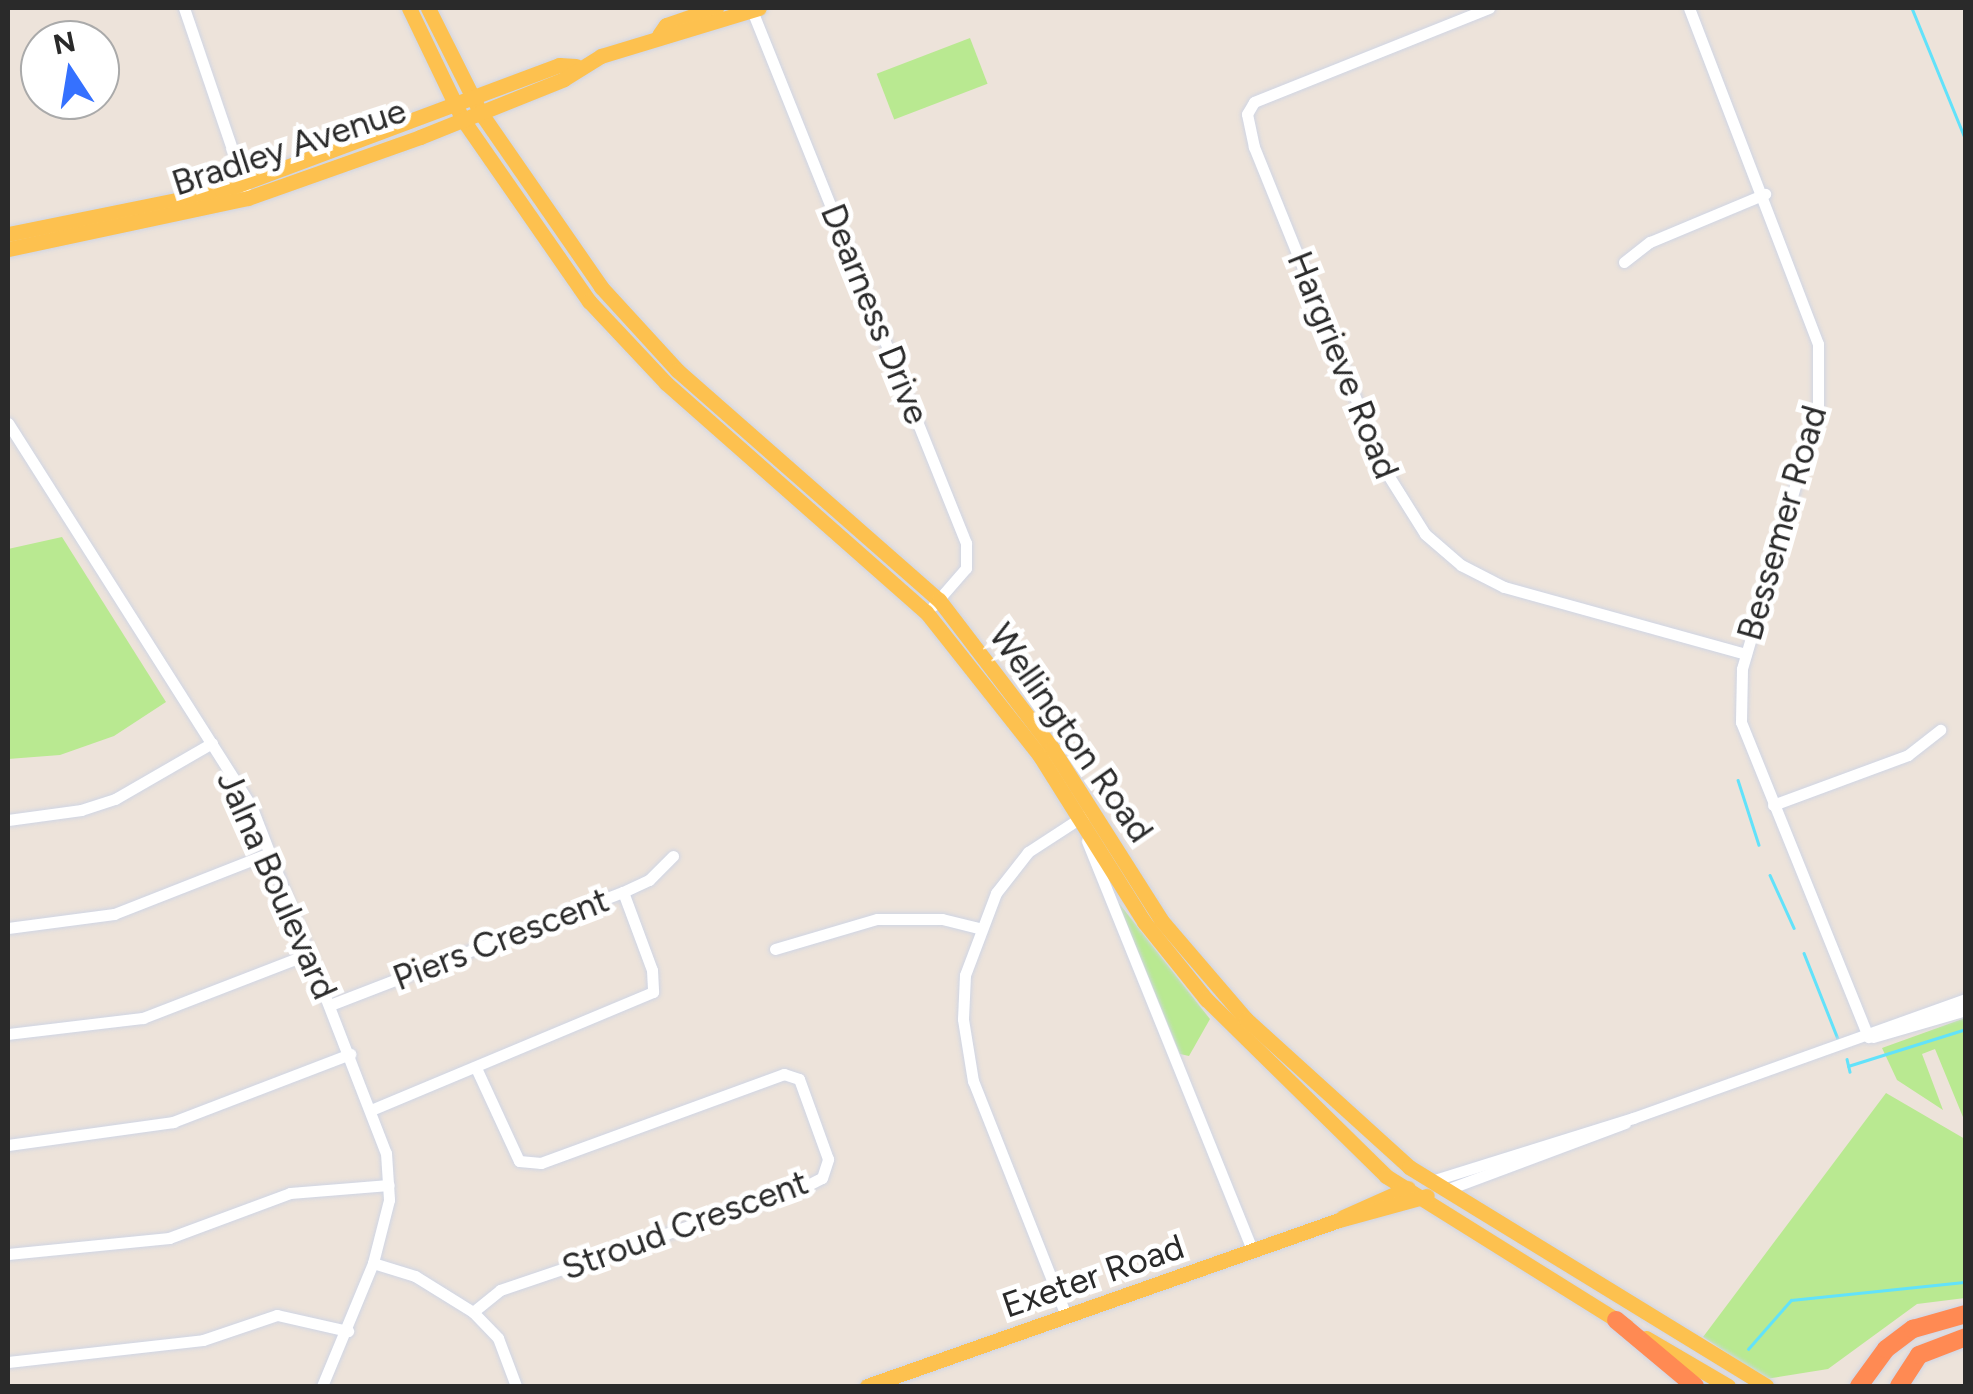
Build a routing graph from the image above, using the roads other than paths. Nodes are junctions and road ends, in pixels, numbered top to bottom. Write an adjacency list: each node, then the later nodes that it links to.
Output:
1 (184, 8): 11 (street)
2 (409, 8): 10 (main road, Wellington Road)
3 (428, 8): 9 (main road, Wellington Road)
4 (716, 8): 8 (main road, Bradley Avenue)
5 (754, 8): 8 (main road, Bradley Avenue); 19 (street, Dearness Drive)
6 (1489, 8): 20 (street, Hargrieve Road)
7 (1689, 8): 12 (street, Bessemer Road)
8 (659, 35): 9 (main road, Bradley Avenue)
9 (476, 106): 10 (main road, Bradley Avenue); 16 (main road, Wellington Road)
10 (459, 113): 11 (main road, Bradley Avenue); 17 (main road, Wellington Road)
11 (246, 191): 13 (main road, Bradley Avenue); 14 (main road, Bradley Avenue)
12 (1765, 194): 15 (street); 20 (street, Bessemer Road)
13 (8, 234)
14 (8, 249)
15 (1624, 262)
16 (672, 364): 17 (main road); 19 (main road, Wellington Road)
17 (660, 377): 19 (main road, Wellington Road)
18 (8, 423): 22 (street, Jalna Boulevard)
19 (933, 606): 24 (main road, Wellington Road)
20 (1746, 654): 23 (street, Bessemer Road)
21 (1940, 730): 23 (street)
22 (212, 742): 25 (street); 26 (street, Jalna Boulevard)
23 (1773, 805): 37 (street, Bessemer Road)
24 (1085, 814): 30 (street); 41 (main road, Wellington Road); 45 (main road, Wellington Road); 49 (street)
25 (8, 820)
26 (270, 853): 29 (street); 32 (street, Jalna Boulevard)
27 (674, 856): 28 (street)
28 (623, 892): 34 (street, Piers Crescent); 39 (street, Piers Crescent)
29 (8, 928)
30 (978, 928): 31 (street); 54 (street)
31 (775, 949)
32 (308, 954): 34 (street, Jalna Boulevard); 36 (street)
33 (1966, 999): 37 (street, Exeter Road)
34 (330, 1005): 38 (street, Jalna Boulevard)
35 (1966, 1010): 37 (street, Exeter Road)
36 (8, 1034)
37 (1868, 1037): 42 (street, Exeter Road)
38 (350, 1054): 40 (street, Jalna Boulevard); 43 (street)
39 (476, 1068): 40 (street, Piers Crescent); 52 (street, Stroud Crescent)
40 (371, 1110): 44 (street, Jalna Boulevard)
41 (1320, 1116): 45 (main road); 46 (main road, Wellington Road)
42 (1632, 1118): 45 (street, Exeter Road); 47 (street, Exeter Road)
43 (8, 1145)
44 (390, 1186): 50 (street); 51 (street, Jalna Boulevard)
45 (1425, 1187): 46 (main road, Wellington Road); 47 (main road, Exeter Road); 48 (main road, Exeter Road); 55 (main road, Wellington Road)
46 (1405, 1189): 48 (main road, Exeter Road)
47 (1445, 1190): 64 (main road)
48 (1339, 1220): 49 (main road, Exeter Road)
49 (1252, 1252): 54 (main road, Exeter Road)
50 (8, 1254)
51 (373, 1263): 52 (street); 56 (street, Jalna Boulevard)
52 (473, 1312): 60 (street)
53 (1966, 1314): 65 (highway)
54 (1068, 1318): 61 (main road, Exeter Road)
55 (1616, 1320): 62 (highway); 63 (main road, Wellington Road)
56 (348, 1331): 58 (street); 59 (street, Jalna Boulevard)
57 (1966, 1337): 66 (highway)
58 (8, 1362)
59 (322, 1386)
60 (516, 1386)
61 (867, 1386)
62 (1695, 1386)
63 (1728, 1386)
64 (1766, 1386)
65 (1859, 1386)
66 (1899, 1386)

